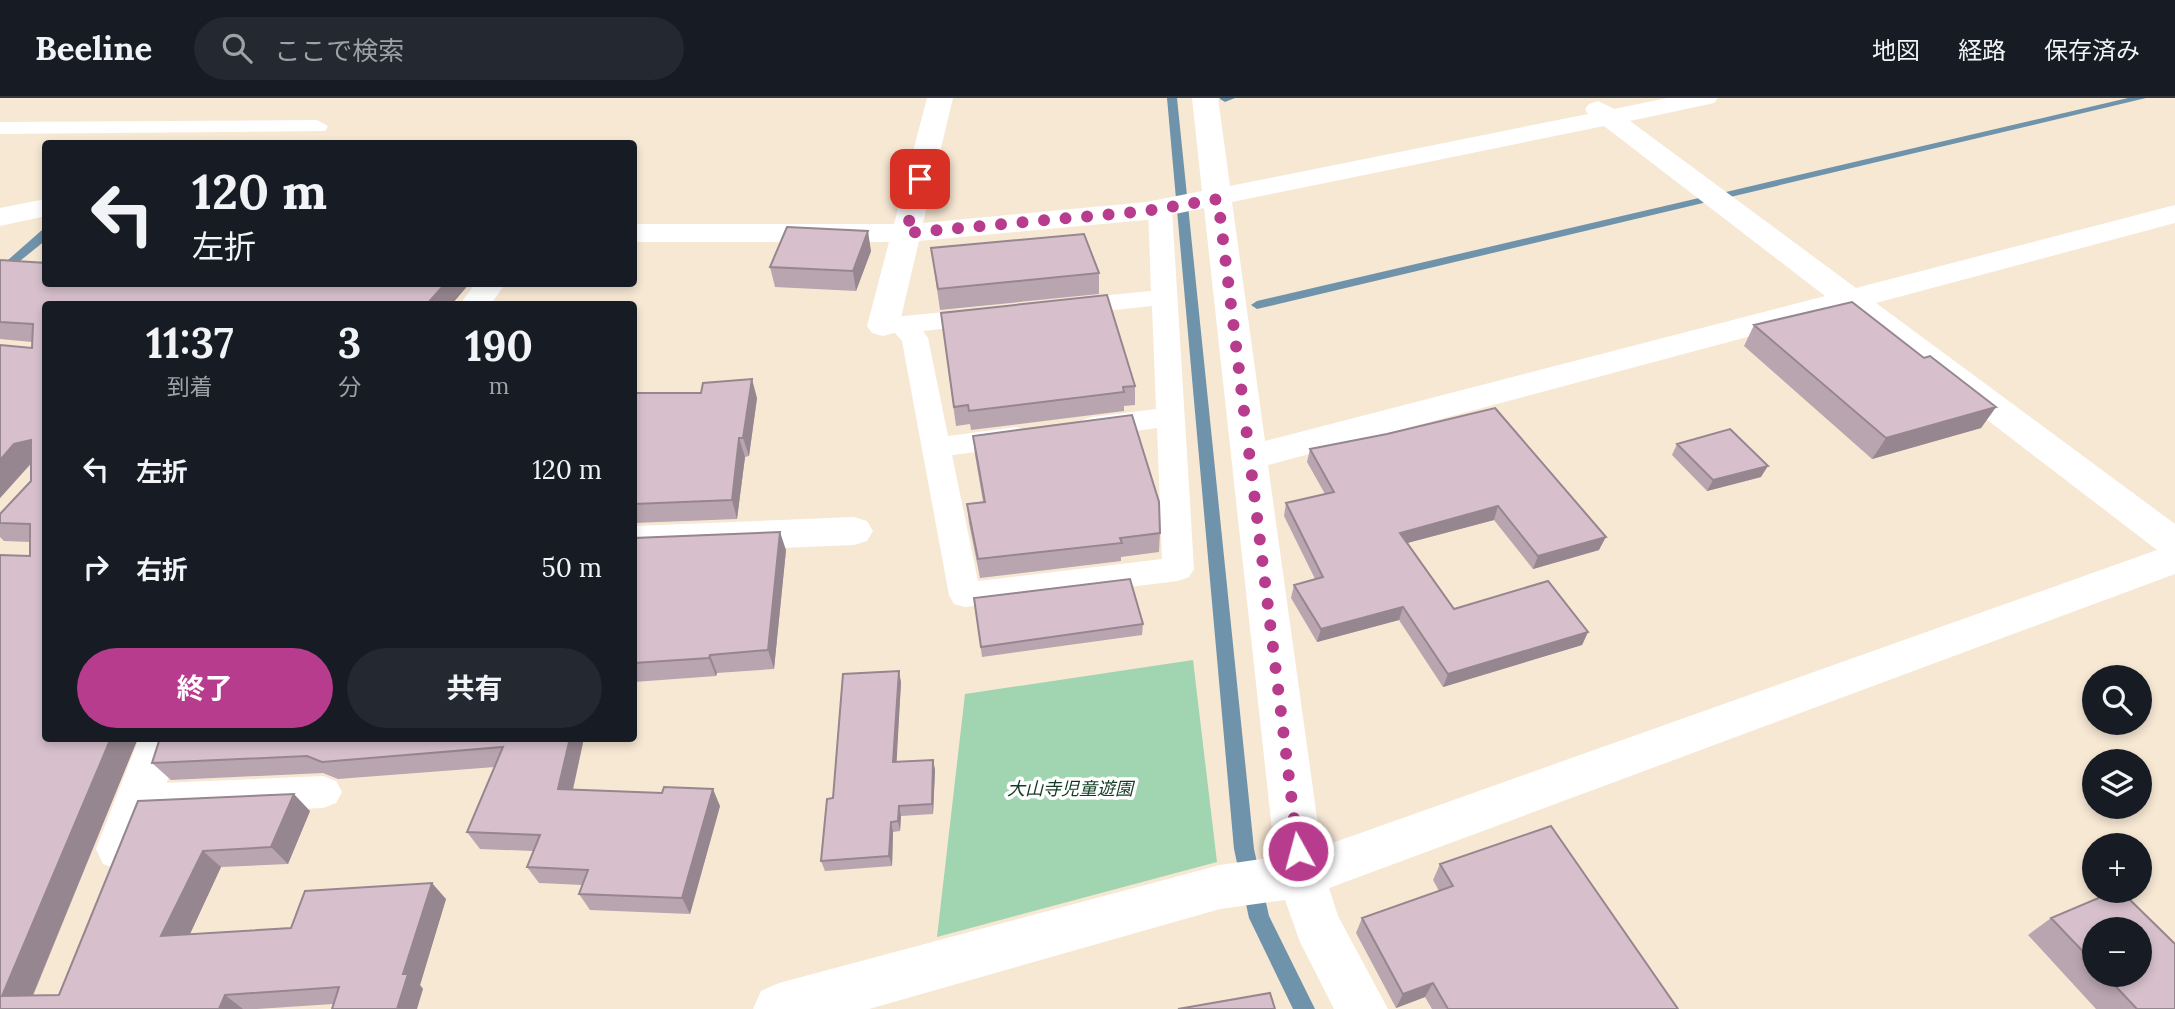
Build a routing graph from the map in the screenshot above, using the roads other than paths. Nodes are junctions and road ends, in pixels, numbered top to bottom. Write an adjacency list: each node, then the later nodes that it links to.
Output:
1 (940, 98): 13 (street)
2 (1205, 98): 8 (street)
3 (1583, 98): 5 (street)
4 (1705, 98): 5 (street)
5 (1610, 118): 8 (street); 15 (street)
6 (317, 126): 7 (lane)
7 (0, 128)
8 (1187, 204): 13 (street); 14 (lane); 21 (street)
9 (42, 208): 11 (street)
10 (2175, 214): 15 (street)
11 (0, 217)
12 (637, 233): 13 (street)
13 (906, 233): 18 (street)
14 (1164, 297): 16 (lane); 19 (lane)
15 (1853, 301): 21 (street); 24 (street)
16 (1040, 311)
17 (1012, 314): 18 (lane)
18 (892, 325): 20 (lane)
19 (1170, 417): 20 (lane); 20 (lane)
20 (936, 447)
21 (1248, 457): 29 (street)
22 (854, 531): 23 (street)
23 (637, 540)
24 (2175, 544)
25 (2175, 559): 29 (street)
26 (160, 742): 28 (street)
27 (323, 792): 28 (lane)
28 (138, 800): 30 (street)
29 (1288, 878): 31 (street); 32 (street)
30 (102, 896)
31 (779, 1009)
32 (1362, 1009)

